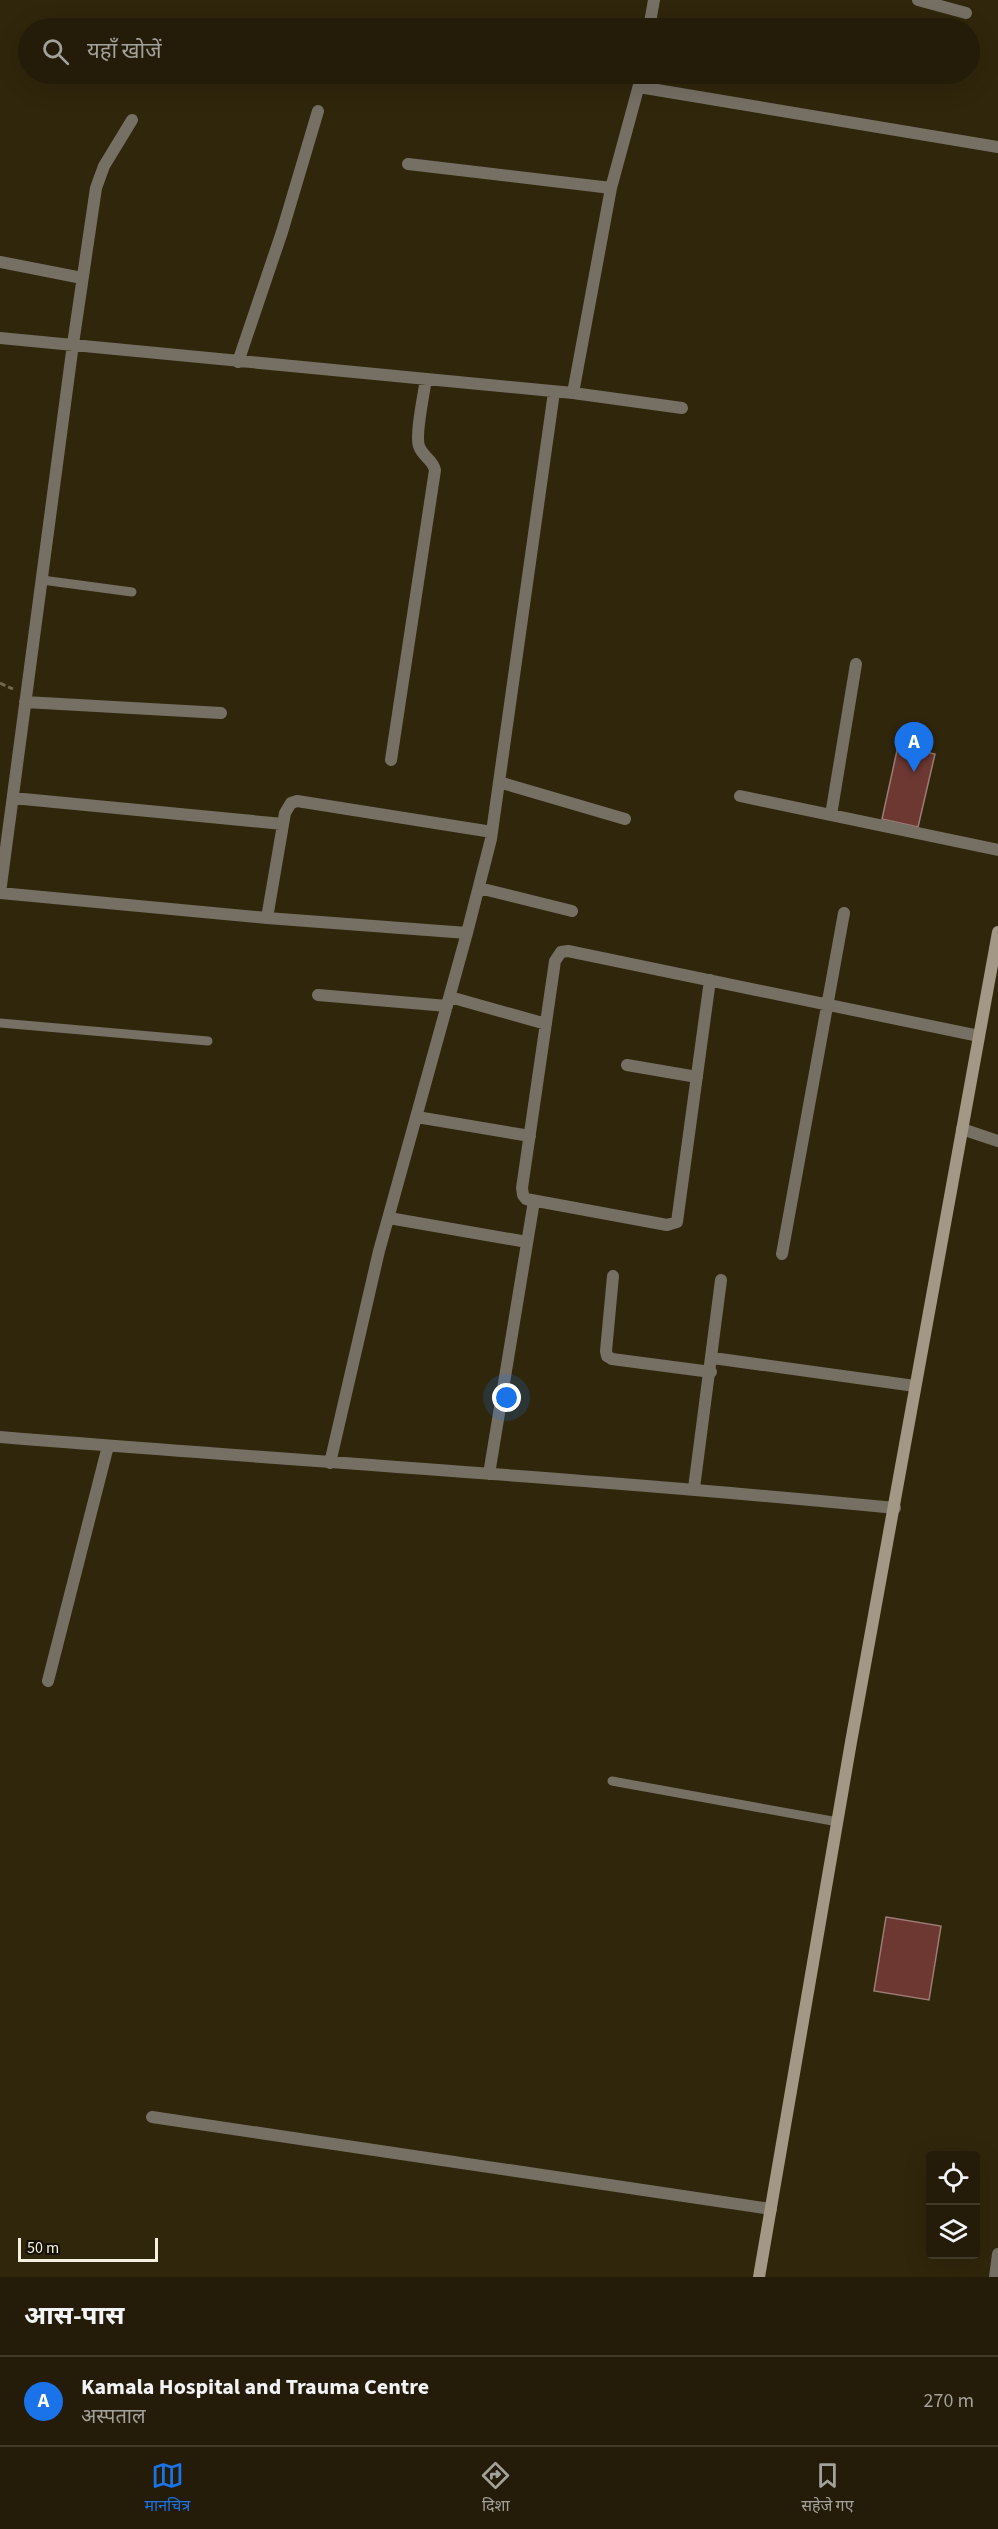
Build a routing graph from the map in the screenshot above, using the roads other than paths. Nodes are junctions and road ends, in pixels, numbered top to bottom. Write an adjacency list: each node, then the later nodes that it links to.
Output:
1 (654, 0): 4 (street)
2 (918, 0): 3 (street)
3 (966, 13)
4 (651, 18)
5 (640, 84): 6 (street)
6 (639, 87): 9 (street); 11 (street)
7 (318, 111): 16 (street)
8 (132, 120): 13 (street)
9 (998, 147)
10 (408, 164): 11 (street)
11 (611, 188): 19 (street)
12 (0, 262): 13 (street)
13 (82, 278): 15 (street)
14 (0, 338): 15 (street)
15 (73, 344): 16 (street); 21 (street)
16 (238, 362): 17 (street)
17 (426, 379): 18 (street); 26 (street)
18 (554, 392): 19 (street); 27 (street)
19 (573, 393): 20 (street)
20 (682, 408)
21 (42, 580): 22 (lane); 24 (street)
22 (132, 592)
23 (856, 664): 30 (street)
24 (25, 702): 25 (street); 29 (street)
25 (222, 713)
26 (392, 760)
27 (499, 782): 31 (street); 33 (street)
28 (740, 796): 30 (street)
29 (13, 798): 32 (street); 36 (street)
30 (831, 815): 34 (street)
31 (625, 819)
32 (283, 824): 33 (street); 39 (street)
33 (492, 832): 35 (street)
34 (998, 850)
35 (479, 888): 37 (street); 40 (street)
36 (0, 893): 39 (street)
37 (572, 911)
38 (844, 913): 45 (street)
39 (267, 918): 40 (street)
40 (467, 933): 44 (street)
41 (998, 933): 48 (main road)
42 (710, 980): 45 (street); 47 (street); 51 (street)
43 (318, 994): 44 (street)
44 (449, 1001): 47 (street); 52 (street)
45 (828, 1005): 48 (street); 59 (street)
46 (0, 1023): 49 (lane)
47 (546, 1024): 54 (street)
48 (979, 1036): 53 (main road)
49 (208, 1041)
50 (627, 1065): 51 (street)
51 (697, 1077): 56 (street)
52 (417, 1116): 54 (street); 57 (street)
53 (962, 1129): 55 (street); 64 (main road)
54 (530, 1136): 56 (street)
55 (998, 1141)
56 (534, 1201): 58 (street)
57 (389, 1218): 58 (street); 67 (street)
58 (527, 1242): 68 (street)
59 (782, 1254)
60 (613, 1276): 63 (street)
61 (721, 1280): 62 (street)
62 (713, 1358): 63 (street); 64 (street)
63 (711, 1372): 69 (street)
64 (915, 1386): 70 (main road)
65 (0, 1437): 66 (street)
66 (108, 1446): 67 (street); 71 (street)
67 (330, 1463): 68 (street)
68 (489, 1474): 69 (street)
69 (694, 1488): 70 (street)
70 (895, 1508): 73 (main road)
71 (48, 1681)
72 (612, 1781): 73 (lane)
73 (838, 1822): 75 (main road)
74 (152, 2117): 75 (street)
75 (771, 2209): 77 (main road)
76 (998, 2254): 78 (street)
77 (759, 2277)
78 (995, 2277)

